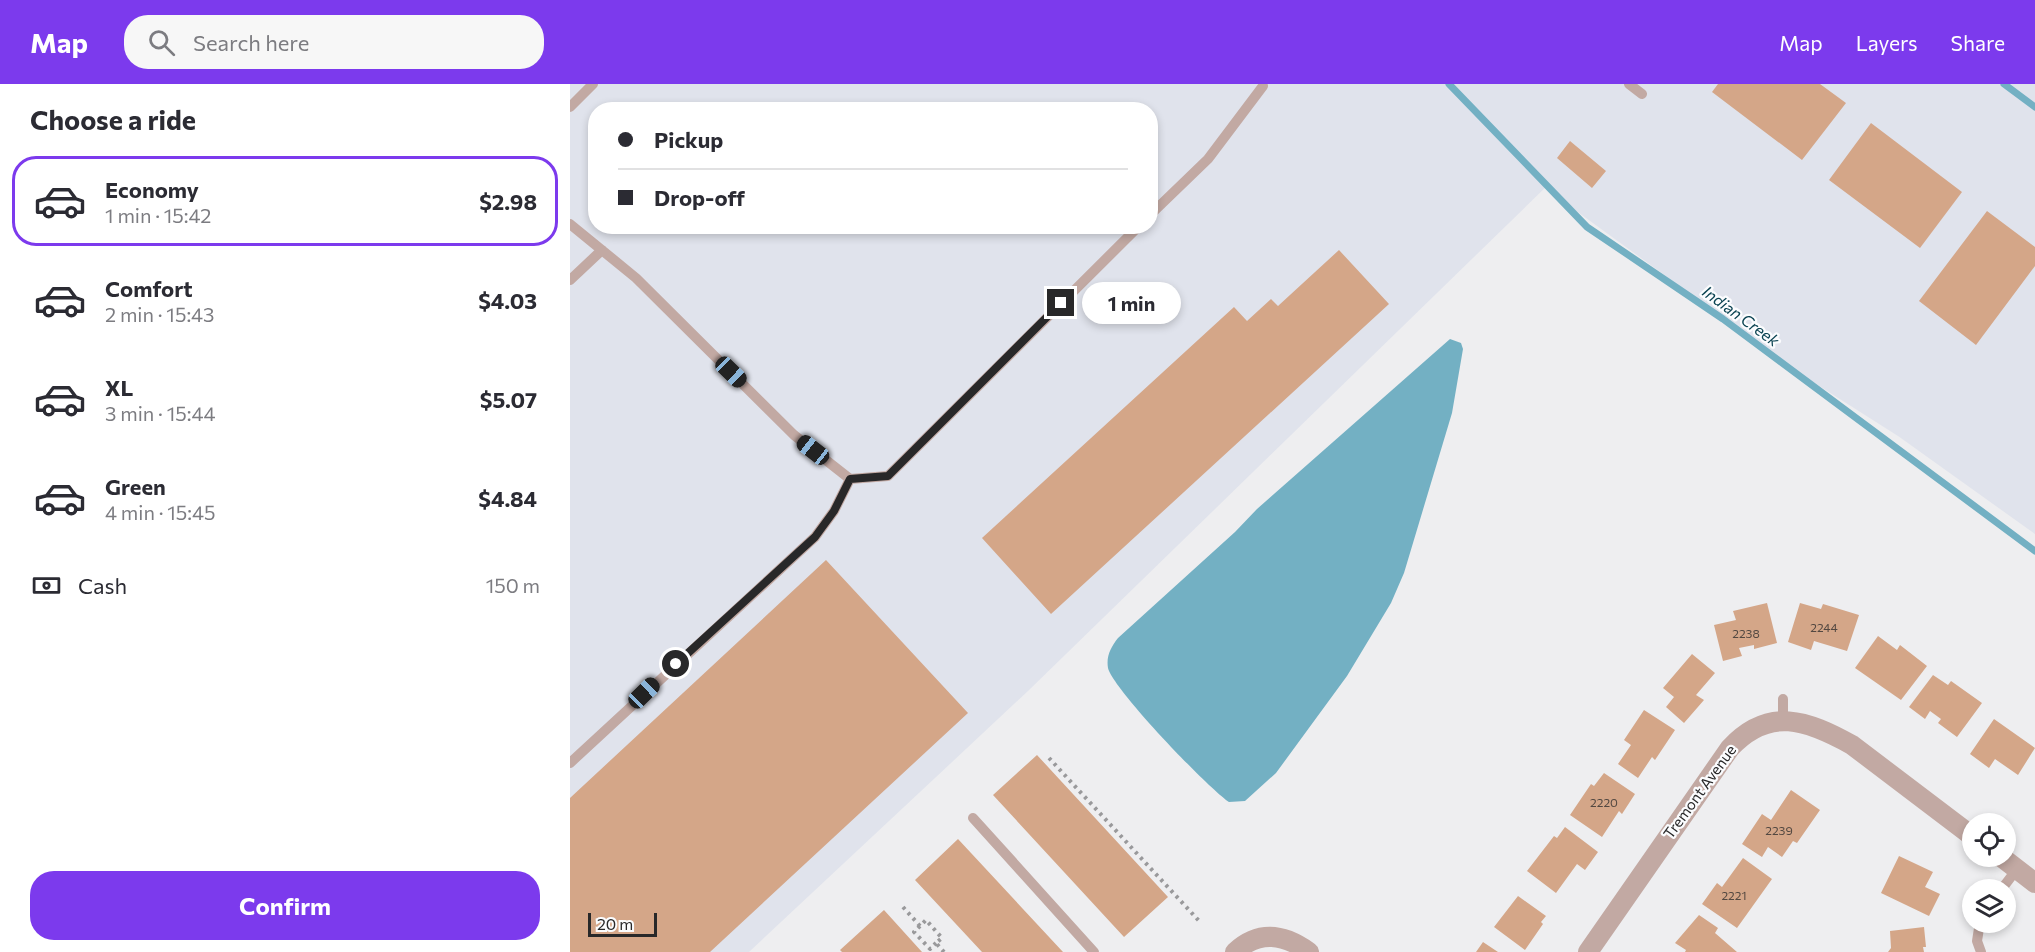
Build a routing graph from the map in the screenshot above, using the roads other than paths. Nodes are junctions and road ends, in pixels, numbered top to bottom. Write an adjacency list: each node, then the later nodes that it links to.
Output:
1 (593, 84): 5 (lane)
2 (1629, 84): 4 (lane)
3 (1263, 86): 6 (lane)
4 (1642, 94)
5 (570, 107)
6 (1158, 207)
7 (570, 224): 9 (lane)
8 (1131, 234): 11 (lane)
9 (602, 250): 10 (lane); 11 (lane)
10 (570, 279)
11 (850, 479): 14 (lane)
12 (1783, 699): 13 (lane)
13 (1784, 720): 16 (street, Tremont Avenue); 25 (street, Tremont Avenue)
14 (570, 763)
15 (973, 818): 22 (lane)
16 (1962, 828)
17 (2014, 867): 18 (street)
18 (2017, 869): 19 (lane); 20 (street)
19 (2009, 879)
20 (2035, 882)
21 (1978, 933): 26 (lane)
22 (1094, 952)
23 (1235, 952): 24 (street)
24 (1309, 952)
25 (1588, 952)
26 (1981, 952)

